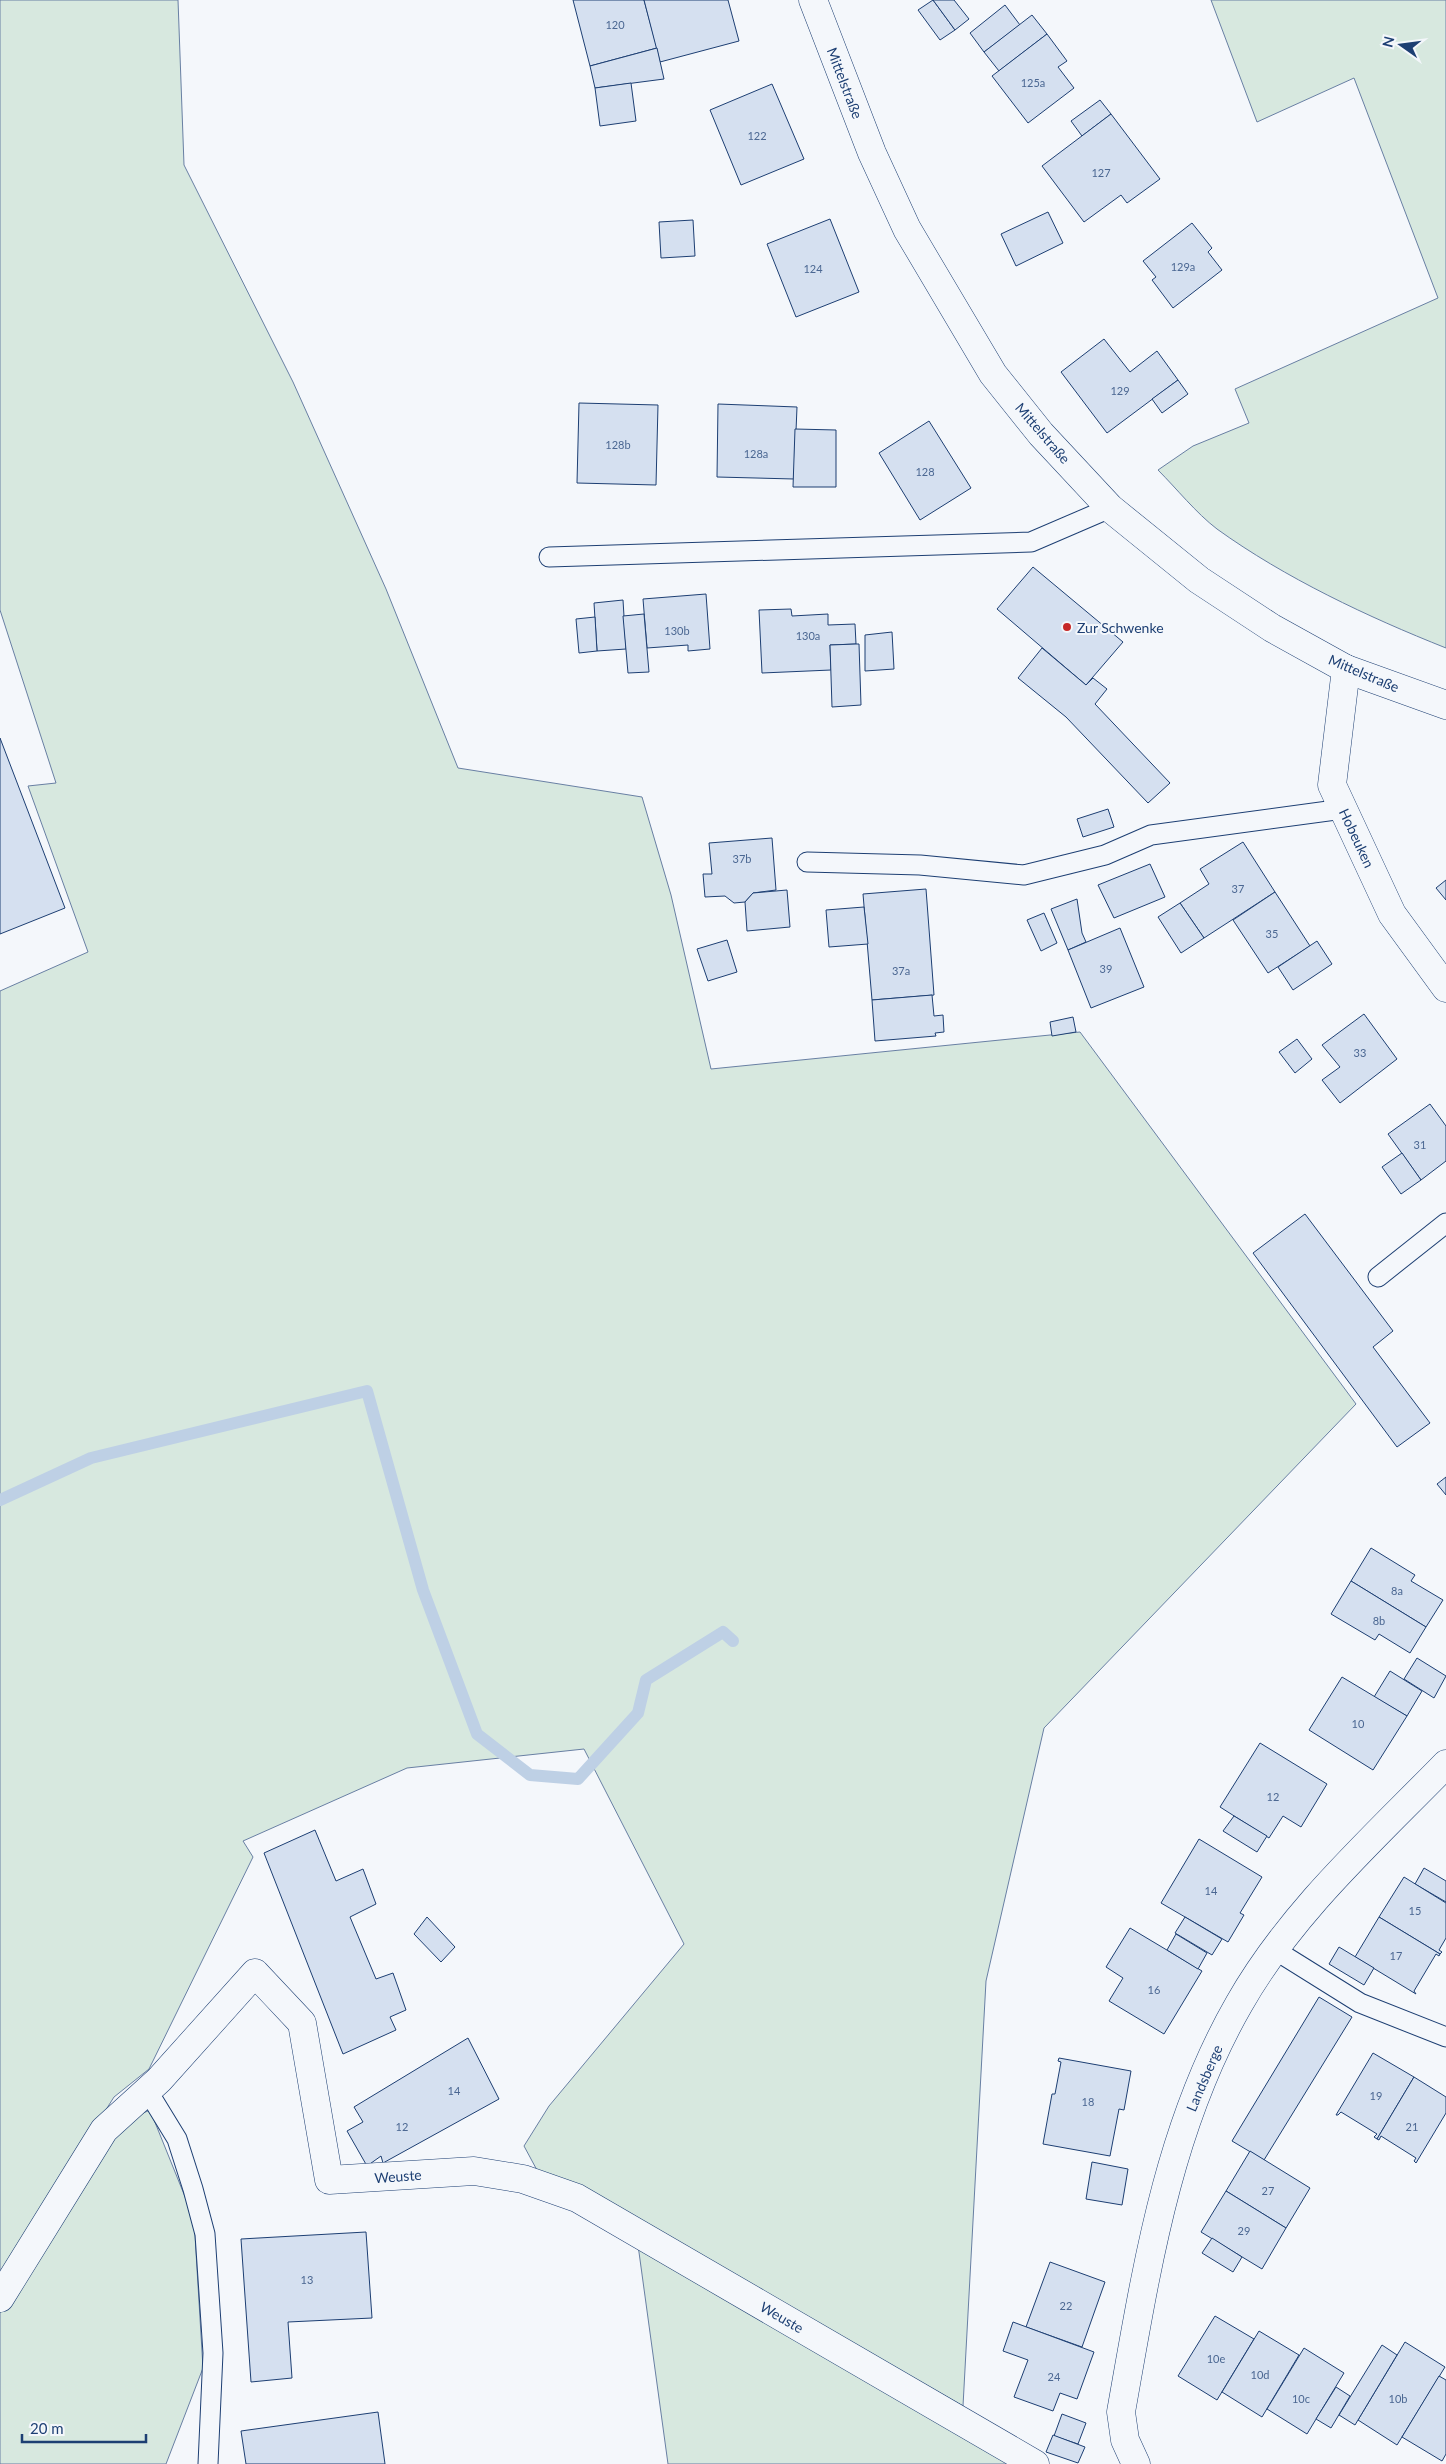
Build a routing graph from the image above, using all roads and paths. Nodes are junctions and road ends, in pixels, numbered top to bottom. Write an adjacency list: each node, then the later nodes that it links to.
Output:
1 (814, 0): 2 (street, Mittelstraße)
2 (1110, 508): 3 (lane); 4 (street, Mittelstraße)
3 (549, 556)
4 (1346, 669): 5 (street, Mittelstraße); 6 (street, Hobeuken)
5 (1446, 705)
6 (1343, 809): 7 (lane); 8 (street, Hobeuken)
7 (807, 862)
8 (1446, 988)
9 (1446, 1223): 10 (lane)
10 (1378, 1277)
11 (1446, 1764): 12 (street, Landsberge)
12 (1275, 1950): 13 (lane); 18 (street, Landsberge)
13 (1446, 2037)
14 (147, 2090): 15 (street, Weuste); 16 (lane); 17 (street, Weuste)
15 (0, 2298)
16 (208, 2464)
17 (1035, 2464)
18 (1136, 2464)

